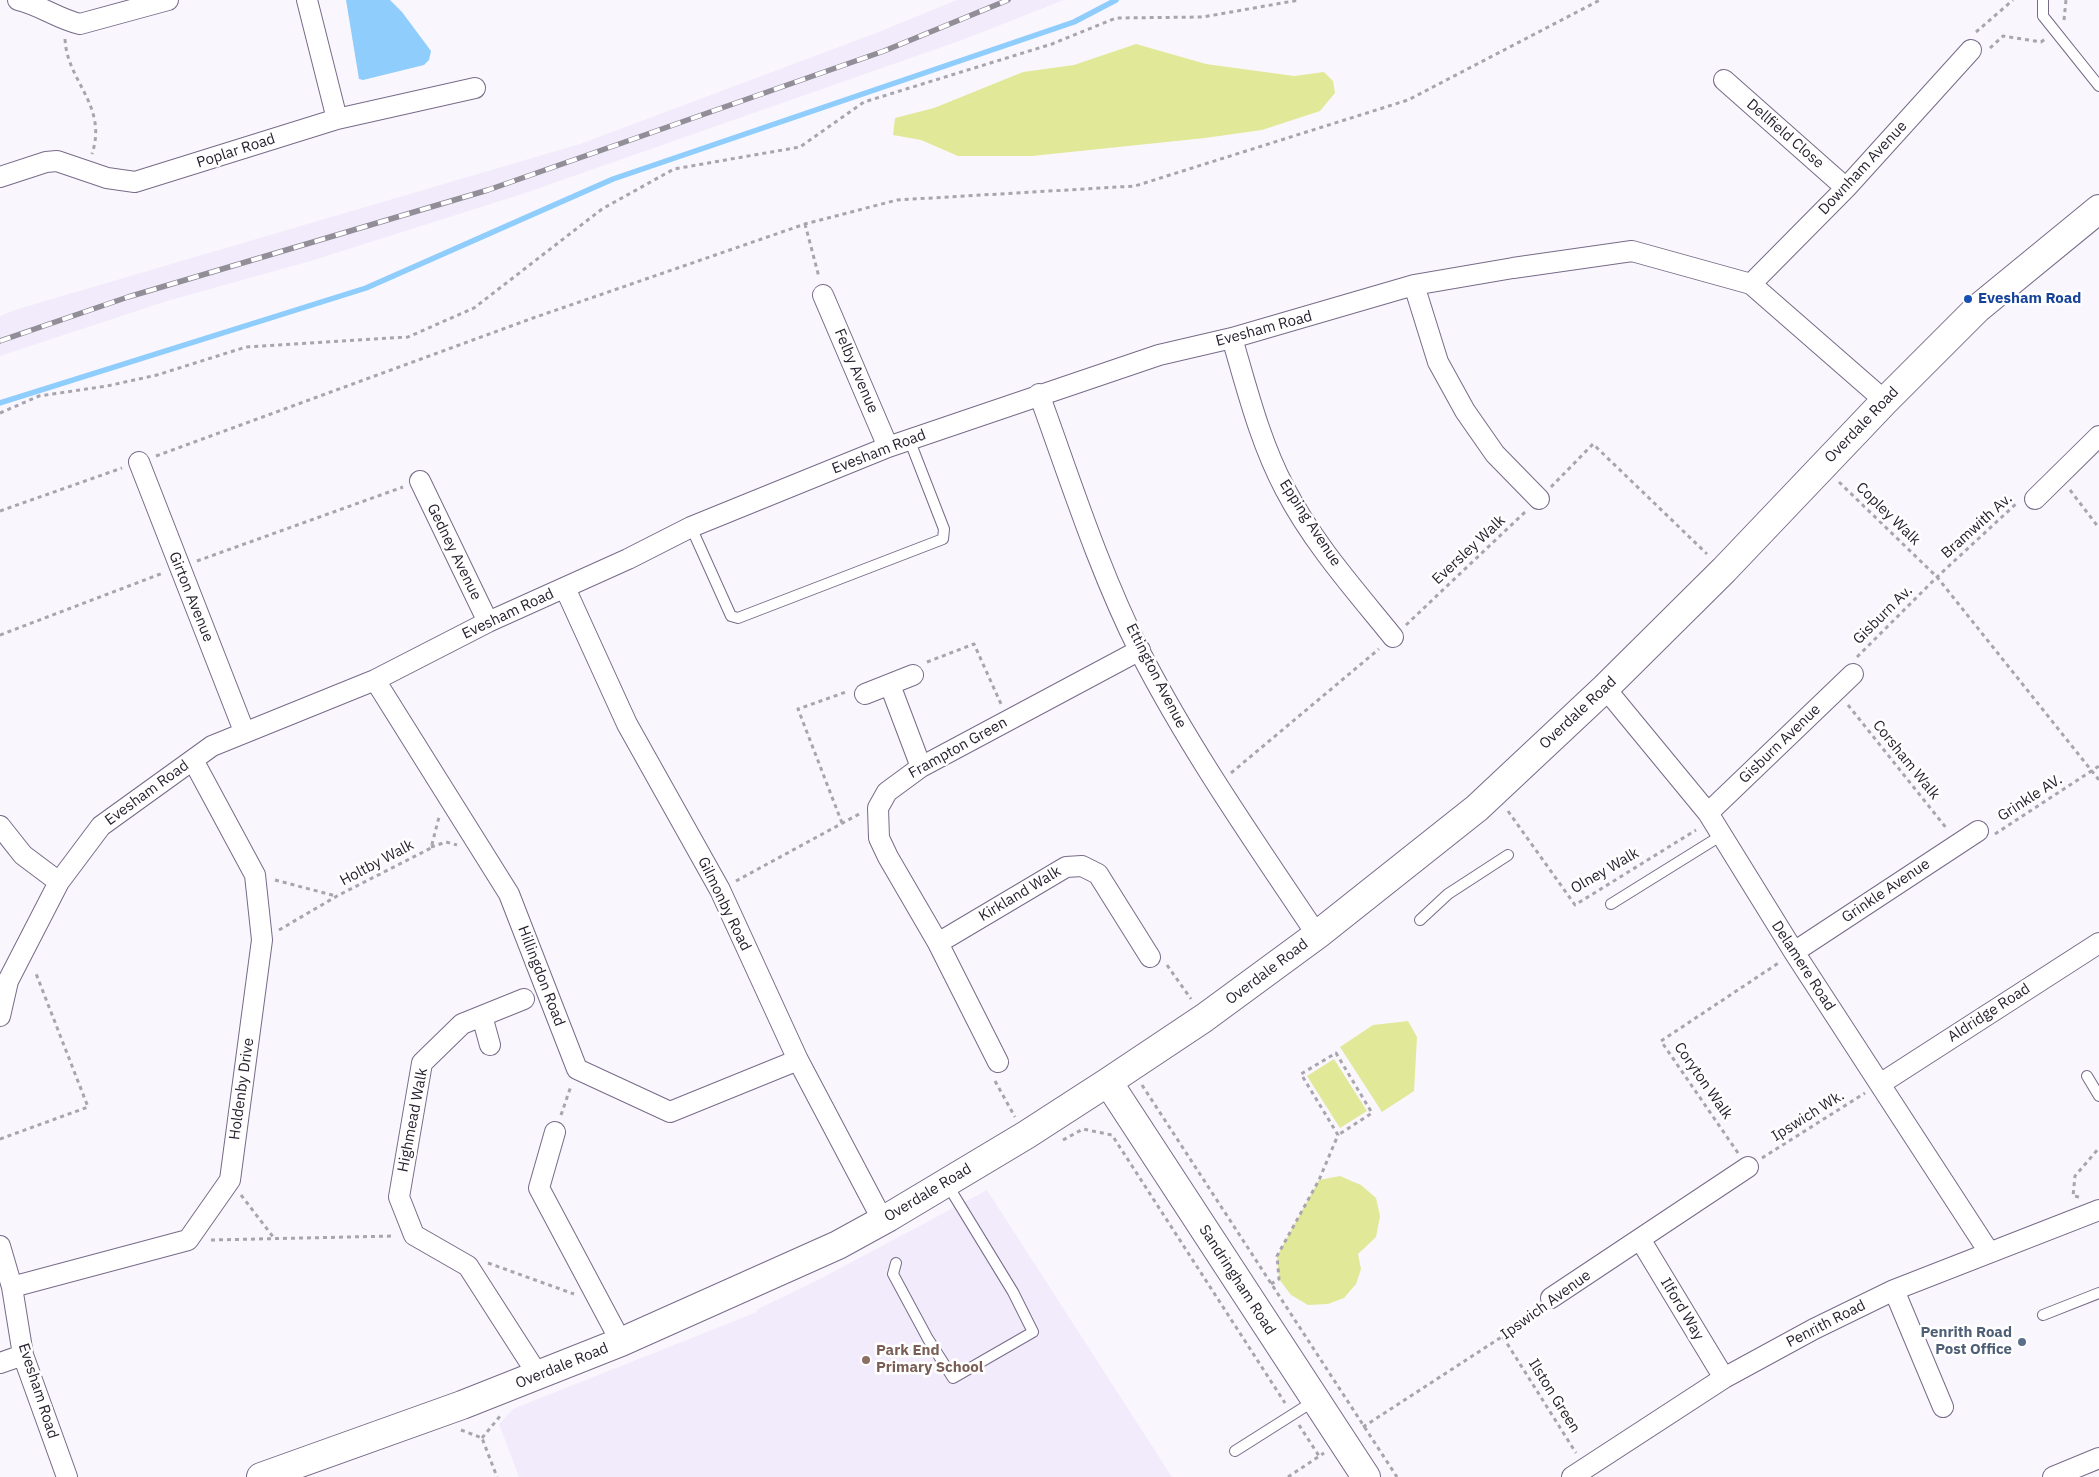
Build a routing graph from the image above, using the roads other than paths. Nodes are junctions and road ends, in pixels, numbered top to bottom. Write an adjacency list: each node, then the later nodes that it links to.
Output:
1 (168, 0): 4 (street)
2 (307, 0): 9 (street)
3 (2043, 0): 7 (lane)
4 (32, 2)
5 (1971, 50): 11 (street, Downham Avenue)
6 (1724, 80): 11 (street, Dellfield Close)
7 (2099, 86)
8 (475, 88): 9 (street, Poplar Road)
9 (336, 119): 10 (street, Poplar Road)
10 (0, 177)
11 (1846, 188): 13 (street, Downham Avenue)
12 (2099, 209): 18 (street, Overdale Road)
13 (1751, 284): 14 (street, Evesham Road); 18 (street, Evesham Road)
14 (1414, 285): 16 (street, Evesham Road); 24 (street)
15 (823, 295): 21 (street, Felby Avenue)
16 (1232, 338): 17 (street, Evesham Road); 29 (street, Epping Avenue)
17 (1040, 394): 20 (street, Evesham Road); 30 (street, Ettington Avenue)
18 (1885, 401): 35 (street, Overdale Road)
19 (2099, 436): 25 (street)
20 (909, 439): 21 (street, Evesham Road); 26 (lane)
21 (888, 447): 26 (street, Evesham Road)
22 (139, 462): 37 (street, Girton Avenue)
23 (420, 481): 28 (street, Gedney Avenue)
24 (1539, 499)
25 (2035, 499)
26 (691, 527): 27 (street, Evesham Road)
27 (565, 588): 28 (street, Evesham Road); 57 (street, Gilmonby Road)
28 (488, 622): 33 (street, Evesham Road)
29 (1393, 638)
30 (1140, 650): 39 (street, Frampton Green); 48 (street, Ettington Avenue)
31 (1853, 674): 40 (street, Gisburn Avenue)
32 (913, 675): 34 (street)
33 (375, 680): 37 (street, Evesham Road); 57 (street, Hillingdon Road)
34 (890, 685): 36 (street); 39 (street)
35 (1605, 688): 40 (street, Delamere Road); 48 (street, Overdale Road)
36 (865, 694)
37 (244, 731): 38 (street, Evesham Road)
38 (193, 760): 45 (street, Evesham Road); 72 (street, Holdenby Drive)
39 (920, 767): 49 (street, Frampton Green)
40 (1708, 813): 43 (street, Delamere Road)
41 (0, 826): 45 (street)
42 (1978, 831): 51 (street, Grinkle Avenue)
43 (1722, 835): 46 (lane); 51 (street, Delamere Road)
44 (1508, 854): 47 (lane)
45 (59, 882): 54 (street, Evesham Road)
46 (1612, 904)
47 (1420, 920)
48 (1317, 935): 59 (street, Overdale Road)
49 (938, 943): 52 (street, Kirkland Walk); 58 (street, Frampton Green)
50 (2099, 943): 61 (street, Aldridge Road)
51 (1794, 952): 61 (street, Delamere Road)
52 (1150, 957)
53 (524, 999): 55 (street, Highmead Walk)
54 (0, 1016)
55 (482, 1016): 56 (street); 80 (street, Highmead Walk)
56 (490, 1045)
57 (798, 1060): 67 (street, Gilmonby Road)
58 (998, 1062)
59 (1119, 1075): 65 (street, Overdale Road); 82 (street, Sandringham Road)
60 (2087, 1076): 62 (lane)
61 (1880, 1084): 70 (street, Delamere Road)
62 (2099, 1096)
63 (555, 1132): 77 (street)
64 (1748, 1167): 68 (street, Ipswich Avenue)
65 (946, 1183): 67 (street, Overdale Road); 71 (lane)
66 (2099, 1210): 70 (street, Penrith Road)
67 (883, 1221): 77 (street, Overdale Road)
68 (1640, 1239): 75 (street, Ipswich Avenue); 81 (street, Ilford Way)
69 (0, 1246): 72 (street, Evesham Road)
70 (1989, 1252): 73 (street, Penrith Road)
71 (896, 1263)
72 (12, 1287): 78 (street, Evesham Road)
73 (1894, 1290): 81 (street, Penrith Road); 83 (street)
74 (2099, 1293): 76 (lane)
75 (1551, 1298)
76 (2044, 1315)
77 (621, 1342): 80 (street, Overdale Road)
78 (23, 1355): 79 (street); 87 (street, Evesham Road)
79 (0, 1363)
80 (538, 1375): 88 (street, Overdale Road)
81 (1724, 1378): 86 (street, Penrith Road)
82 (1316, 1400): 84 (lane); 89 (street, Sandringham Road)
83 (1943, 1407)
84 (1235, 1451)
85 (2099, 1458): 90 (street)
86 (1583, 1474)
87 (67, 1477)
88 (261, 1477)
89 (1366, 1477)
90 (2053, 1477)

